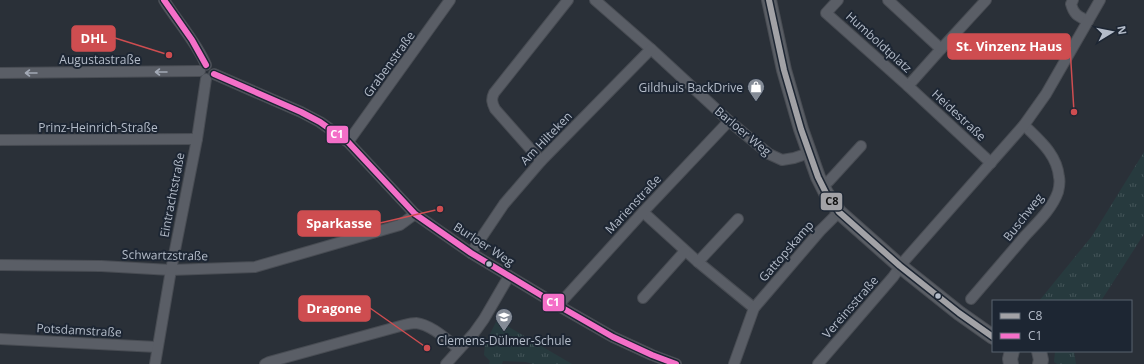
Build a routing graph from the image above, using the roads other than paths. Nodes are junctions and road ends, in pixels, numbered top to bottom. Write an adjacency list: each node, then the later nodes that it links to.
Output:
1 (164, 0): 14 (street)
2 (450, 0): 21 (street, Grabenstraße)
3 (568, 0): 24 (street)
4 (596, 0): 12 (street, Barloer Weg)
5 (769, 0): 23 (street)
6 (838, 0): 16 (street, Humboldtplatz)
7 (888, 0): 13 (street)
8 (986, 0): 13 (street, Humboldtplatz)
9 (1073, 0): 11 (street)
10 (1100, 0): 11 (street, Vereinsstraße)
11 (1088, 21): 18 (street, Vereinsstraße)
12 (651, 49): 17 (street, Barloer Weg); 24 (street, Am Hilteken)
13 (941, 49): 16 (street, Humboldtplatz)
14 (207, 72): 15 (street, Augustastraße, one-way to 15); 19 (street, Eintrachtstraße); 21 (street, Burloer Weg)
15 (0, 73)
16 (908, 86): 25 (street, Heidestraße)
17 (729, 121): 23 (street, Barloer Weg); 27 (street, Marienstraße)
18 (1024, 125): 25 (street, Vereinsstraße); 39 (street, Buschweg)
19 (197, 139): 20 (street, Prinz-Heinrich-Straße); 36 (street, Eintrachtstraße)
20 (0, 140)
21 (348, 142): 29 (street, Burloer Weg)
22 (861, 146): 26 (street)
23 (809, 153): 26 (street)
24 (541, 161): 32 (street, Am Hilteken)
25 (991, 163): 35 (street, Vereinsstraße)
26 (822, 186): 28 (street)
27 (643, 212): 31 (street); 40 (street, Marienstraße)
28 (839, 212): 35 (street); 41 (street, Gattopskamp)
29 (415, 214): 32 (street, Burloer Weg); 36 (street, Schwartzstraße)
30 (738, 219): 33 (street)
31 (685, 251): 33 (street); 38 (street)
32 (471, 253): 37 (street, Burloer Weg)
33 (698, 262): 41 (street)
34 (0, 265): 36 (street, Schwartzstraße)
35 (900, 266): 42 (street); 53 (street, Vereinsstraße)
36 (171, 270): 44 (street, Eintrachtstraße)
37 (509, 276): 40 (street, Burloer Weg); 45 (street)
38 (643, 298)
39 (971, 299)
40 (559, 306): 51 (street, Burloer Weg)
41 (754, 308): 52 (street, Gattopskamp)
42 (992, 336)
43 (0, 340): 44 (street, Potsdamstraße)
44 (157, 347): 48 (street, Eintrachtstraße)
45 (460, 349): 49 (street); 50 (street)
46 (1012, 352): 54 (street)
47 (1039, 352): 55 (street)
48 (155, 364)
49 (265, 364)
50 (446, 364)
51 (676, 364)
52 (734, 364)
53 (818, 364)
54 (1011, 364)
55 (1040, 364)

